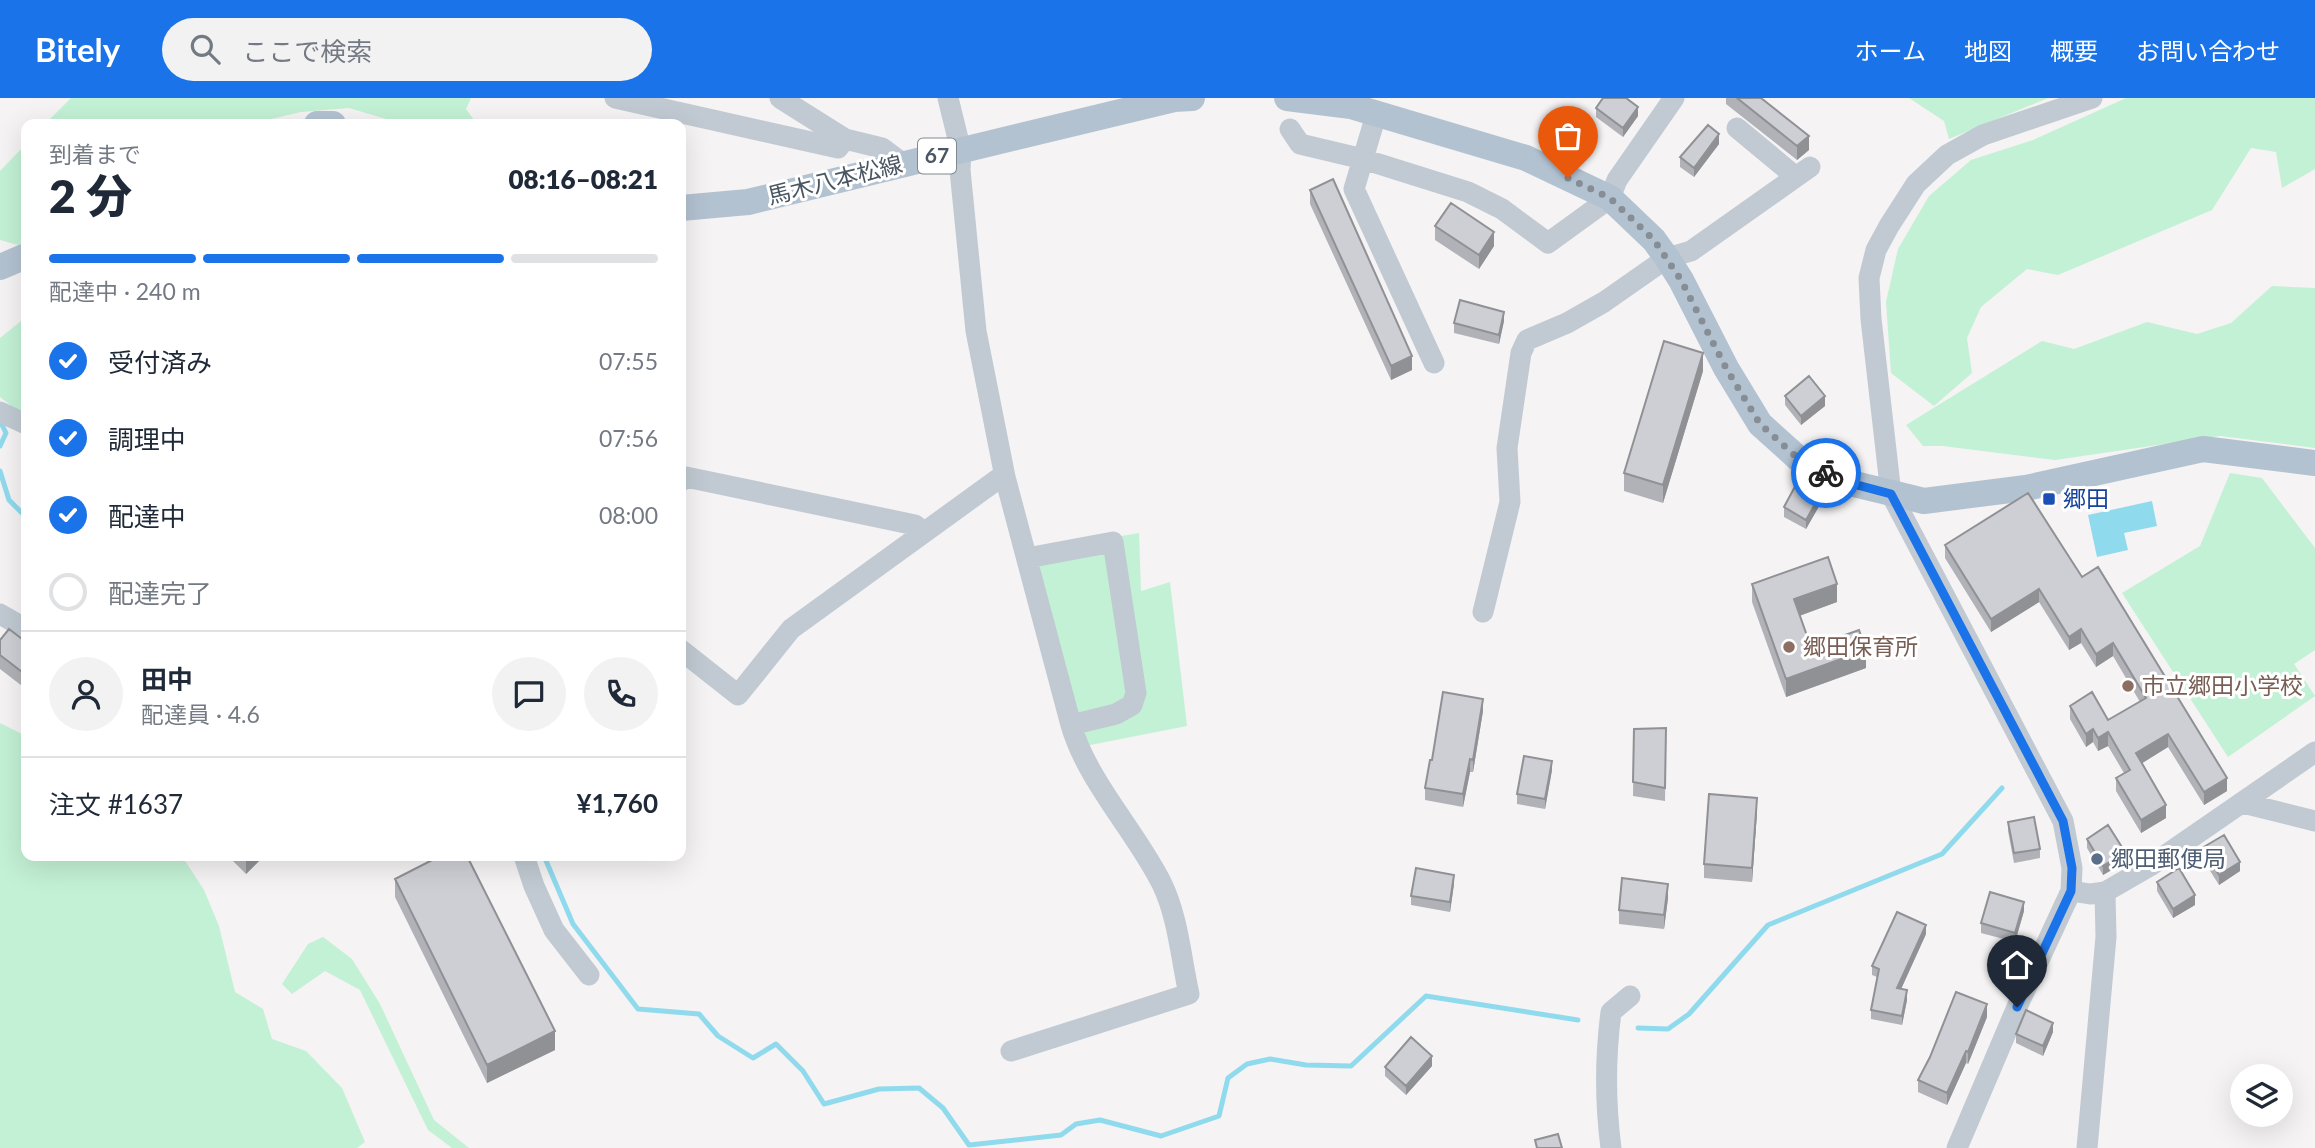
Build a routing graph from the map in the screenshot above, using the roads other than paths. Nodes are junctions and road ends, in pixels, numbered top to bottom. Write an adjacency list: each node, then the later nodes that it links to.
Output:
1 (615, 98): 11 (street)
2 (780, 98): 11 (street)
3 (948, 98): 12 (street)
4 (1192, 98): 12 (main road, 馬木八本松線 / 67)
5 (1287, 98): 8 (main road)
6 (1674, 98): 15 (street)
7 (2092, 98): 26 (street)
8 (1376, 115): 13 (street); 15 (main road)
9 (1737, 128): 18 (street)
10 (1290, 129): 13 (street)
11 (845, 139): 14 (street)
12 (961, 151): 14 (main road, 馬木八本松線 / 67); 25 (street)
13 (1363, 159): 15 (street); 20 (street)
14 (902, 163): 16 (main road, 馬木八本松線 / 67)
15 (1610, 198): 18 (main road)
16 (686, 208)
17 (21, 258): 19 (main road)
18 (1667, 258): 26 (main road); 29 (street)
19 (0, 267)
20 (1434, 363)
21 (0, 412): 22 (street)
22 (21, 422)
23 (2315, 463): 26 (main road)
24 (686, 477): 27 (street)
25 (1005, 477): 27 (street); 28 (street)
26 (1891, 494): 38 (street)
27 (924, 532): 32 (street)
28 (1027, 558): 33 (street); 33 (street)
29 (1483, 611)
30 (0, 614): 31 (street)
31 (21, 626)
32 (686, 654)
33 (1072, 725): 42 (street)
34 (2315, 752): 35 (street)
35 (2243, 803): 36 (street); 39 (street)
36 (2315, 821)
37 (526, 861): 40 (street)
38 (2071, 891): 39 (street); 44 (street)
39 (2105, 892): 45 (street)
40 (589, 975)
41 (1630, 996): 43 (street)
42 (1011, 1051)
43 (1611, 1148)
44 (1957, 1148)
45 (2087, 1148)

